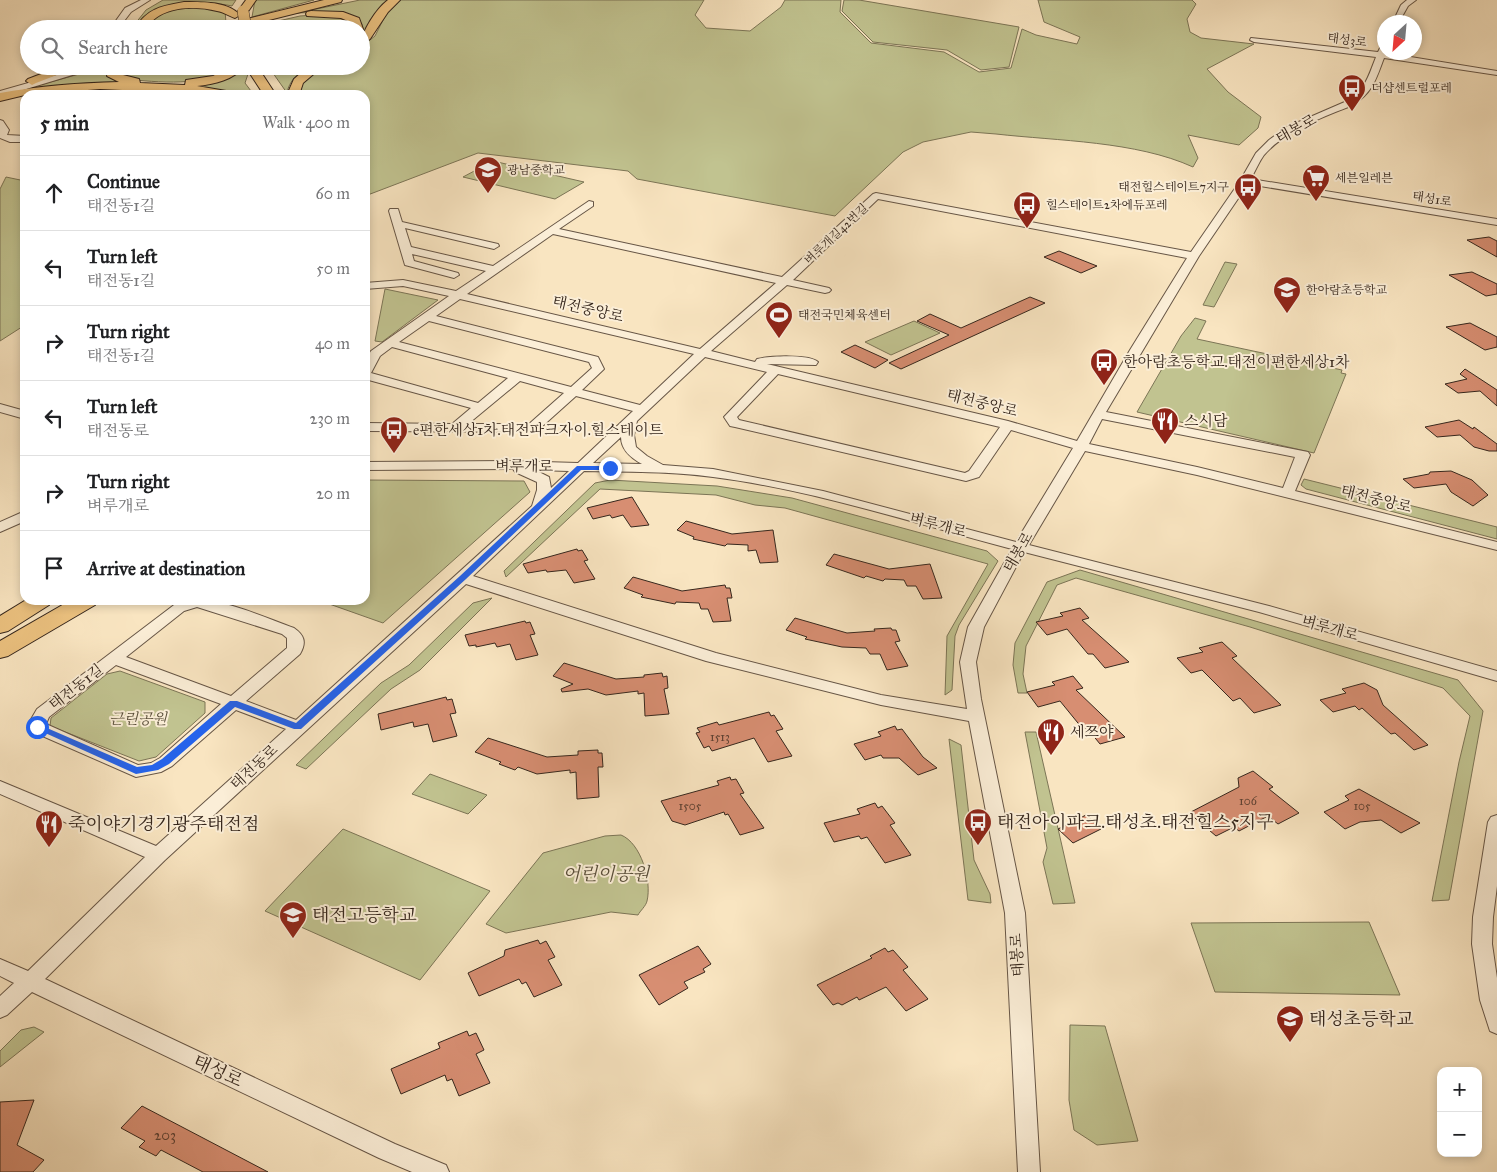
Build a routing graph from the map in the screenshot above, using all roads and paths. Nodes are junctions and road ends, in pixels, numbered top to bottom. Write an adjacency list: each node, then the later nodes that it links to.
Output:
1 (146, 0): 13 (street)
2 (159, 0): 14 (highway)
3 (239, 0): 10 (highway)
4 (252, 0): 10 (highway)
5 (316, 0): 12 (highway)
6 (337, 0): 12 (highway)
7 (349, 0): 12 (highway)
8 (395, 0): 19 (highway)
9 (1412, 0): 11 (street)
10 (241, 9): 15 (highway); 16 (highway)
11 (1400, 15)
12 (269, 17): 17 (highway); 18 (highway)
13 (121, 20)
14 (134, 20)
15 (146, 20)
16 (233, 20)
17 (258, 20)
18 (355, 20)
19 (370, 33)
20 (1254, 40): 21 (street, 태성3로)
21 (1377, 51)
22 (1422, 59): 24 (street, 태성3로)
23 (1379, 60): 44 (street, 태봉로)
24 (1497, 73)
25 (30, 75): 34 (street)
26 (49, 75): 41 (highway)
27 (59, 75): 41 (street)
28 (65, 75): 41 (street)
29 (113, 75): 30 (highway)
30 (224, 75)
31 (257, 75): 37 (highway)
32 (268, 75): 38 (highway)
33 (304, 75): 39 (highway)
34 (24, 77)
35 (29, 90): 36 (highway)
36 (202, 90)
37 (267, 90)
38 (278, 90)
39 (294, 90)
40 (20, 91): 41 (highway)
41 (0, 93)
42 (0, 123): 43 (street)
43 (20, 139)
44 (1245, 180): 47 (street, 태성1로); 52 (street, 태봉로)
45 (589, 204): 49 (street)
46 (394, 211): 48 (street)
47 (1497, 222)
48 (399, 224): 50 (street); 51 (street)
49 (552, 231): 53 (street); 55 (street)
50 (494, 246)
51 (406, 249): 53 (street); 54 (street)
52 (1194, 256): 55 (street, 벼루개길42번길); 73 (street, 태봉로)
53 (496, 270): 58 (street)
54 (454, 275)
55 (785, 281): 57 (street); 61 (street, 벼루개길42번길)
56 (370, 286): 58 (street, 태전중앙로)
57 (825, 290)
58 (459, 295): 59 (street); 61 (street, 태전중앙로)
59 (427, 317): 60 (street); 68 (street)
60 (390, 343): 63 (street); 67 (street)
61 (702, 353): 64 (street, 태전중앙로); 72 (street, 벼루개길42번길)
62 (812, 362): 64 (street)
63 (370, 364)
64 (750, 364): 65 (street, 태전중앙로)
65 (776, 370): 74 (street, 태전중앙로); 74 (street)
66 (370, 374): 69 (street)
67 (517, 377): 68 (street); 69 (street)
68 (572, 391): 72 (street); 76 (street)
69 (480, 406): 76 (street)
70 (0, 408): 71 (street)
71 (20, 413)
72 (636, 414): 80 (street, 벼루개길42번길); 81 (street)
73 (1098, 414): 77 (street, 태봉로); 82 (street)
74 (1008, 425): 77 (street, 태전중앙로)
75 (370, 427): 76 (street)
76 (455, 428)
77 (1081, 446): 82 (street, 태전중앙로); 87 (street, 태봉로)
78 (510, 465): 79 (street, 벼루개로); 80 (street, 벼루개로); 83 (street)
79 (370, 466)
80 (580, 468): 81 (street, 벼루개로); 83 (street, 태전동로)
81 (663, 469): 87 (street, 벼루개로)
82 (1288, 493): 86 (street, 태전중앙로)
83 (535, 510): 88 (street, 태전동로)
84 (20, 518): 85 (street)
85 (0, 528)
86 (1497, 546)
87 (1020, 547): 100 (street, 벼루개로); 102 (street, 태봉로)
88 (463, 578): 102 (street); 103 (street, 태전동로)
89 (20, 599): 95 (highway)
90 (33, 605): 96 (highway)
91 (54, 605): 97 (highway)
92 (78, 605): 98 (highway)
93 (187, 605): 99 (street, 태전동1길)
94 (212, 605): 101 (street, 태전동1길)
95 (0, 613)
96 (0, 626)
97 (0, 642)
98 (0, 651)
99 (113, 658): 101 (street, 태전동1길); 101 (street, 태전동1길)
100 (1497, 676)
101 (233, 703): 103 (street, 태전동1길)
102 (978, 717): 112 (street, 태봉로)
103 (298, 727): 106 (street, 태전동로)
104 (0, 787): 106 (street)
105 (1497, 822): 110 (street)
106 (158, 855): 108 (street, 태전동로)
107 (0, 967): 108 (street, 태성로)
108 (30, 981): 109 (street, 태전동로); 111 (street, 태성로)
109 (0, 1009)
110 (1497, 1025)
111 (438, 1172)
112 (1029, 1172)

